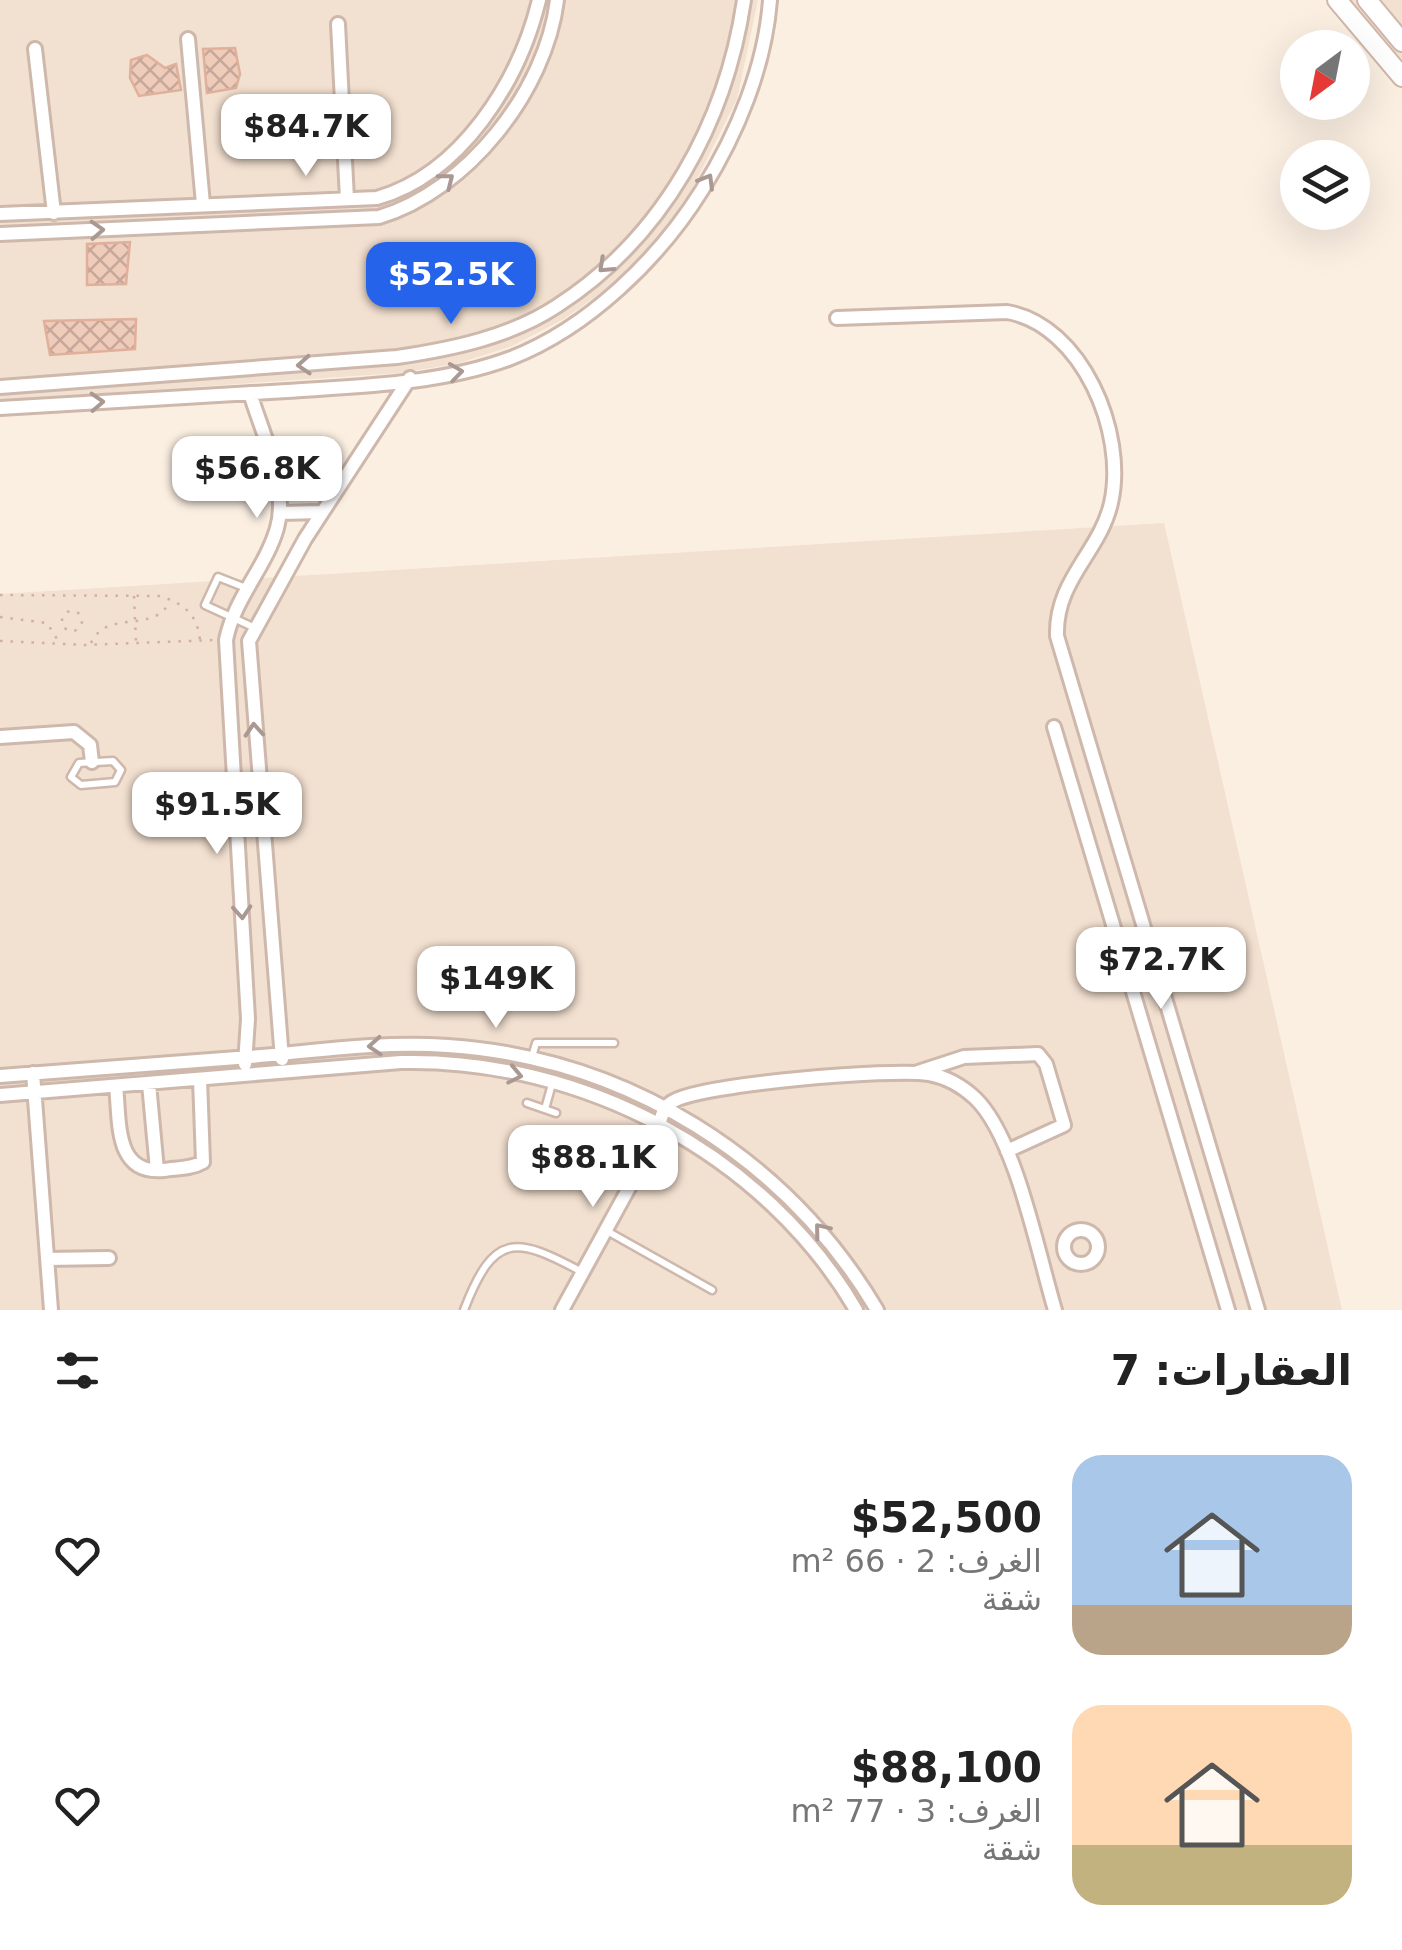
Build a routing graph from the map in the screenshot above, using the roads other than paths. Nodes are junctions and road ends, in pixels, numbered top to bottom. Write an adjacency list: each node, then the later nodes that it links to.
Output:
1 (539, 0): 12 (street)
2 (557, 0): 16 (street, one-way to 2)
3 (744, 0): 18 (street, one-way to 18)
4 (770, 0): 19 (street, one-way to 4)
5 (1337, 0): 11 (street)
6 (1367, 0): 9 (street)
7 (338, 24): 12 (street)
8 (188, 39): 13 (street)
9 (1402, 42)
10 (35, 49): 15 (street)
11 (1402, 77)
12 (347, 199): 13 (street)
13 (203, 204): 15 (street)
14 (0, 214): 15 (street)
15 (54, 214)
16 (0, 234)
17 (837, 318): 70 (street)
18 (218, 371): 20 (street); 22 (street)
19 (410, 378): 21 (street); 25 (street)
20 (0, 386)
21 (250, 394): 22 (street); 24 (street)
22 (219, 396): 23 (street, one-way to 22)
23 (0, 408)
24 (280, 512): 25 (street); 26 (street)
25 (322, 512): 28 (street)
26 (247, 589): 27 (street); 27 (lane)
27 (232, 618): 28 (lane); 33 (street, one-way to 33)
28 (254, 627): 32 (street, one-way to 28)
29 (1054, 727): 69 (street)
30 (0, 737): 31 (street)
31 (92, 762): 31 (lane)
32 (273, 983): 33 (street); 35 (street)
33 (247, 986): 36 (street)
34 (614, 1043): 37 (lane)
35 (281, 1054): 36 (street); 37 (street, one-way to 35); 38 (street)
36 (246, 1057): 39 (street); 41 (street)
37 (532, 1061): 50 (street)
38 (284, 1071): 41 (street); 45 (street, one-way to 45)
39 (33, 1073): 42 (street); 47 (street)
40 (916, 1073): 50 (street); 54 (street); 54 (street)
41 (244, 1075): 43 (street)
42 (0, 1076)
43 (200, 1079): 44 (street); 55 (street)
44 (148, 1084): 46 (street); 55 (street)
45 (552, 1084): 51 (lane); 53 (street)
46 (116, 1086): 47 (street); 55 (street)
47 (34, 1093): 48 (street); 60 (street)
48 (0, 1095)
49 (527, 1103): 51 (lane)
50 (665, 1108): 53 (street); 67 (street, one-way to 50)
51 (545, 1109): 52 (lane)
52 (556, 1113)
53 (660, 1124): 56 (street); 66 (street)
54 (1007, 1151): 59 (street)
55 (157, 1170)
56 (606, 1230): 61 (street); 62 (lane)
57 (1064, 1252): 59 (street)
58 (108, 1258): 60 (street)
59 (1040, 1258): 68 (street)
60 (47, 1259): 63 (street)
61 (582, 1272): 64 (lane); 65 (street)
62 (712, 1290)
63 (51, 1310)
64 (464, 1310)
65 (562, 1310)
66 (856, 1310)
67 (877, 1310)
68 (1055, 1310)
69 (1228, 1310)
70 (1258, 1310)

